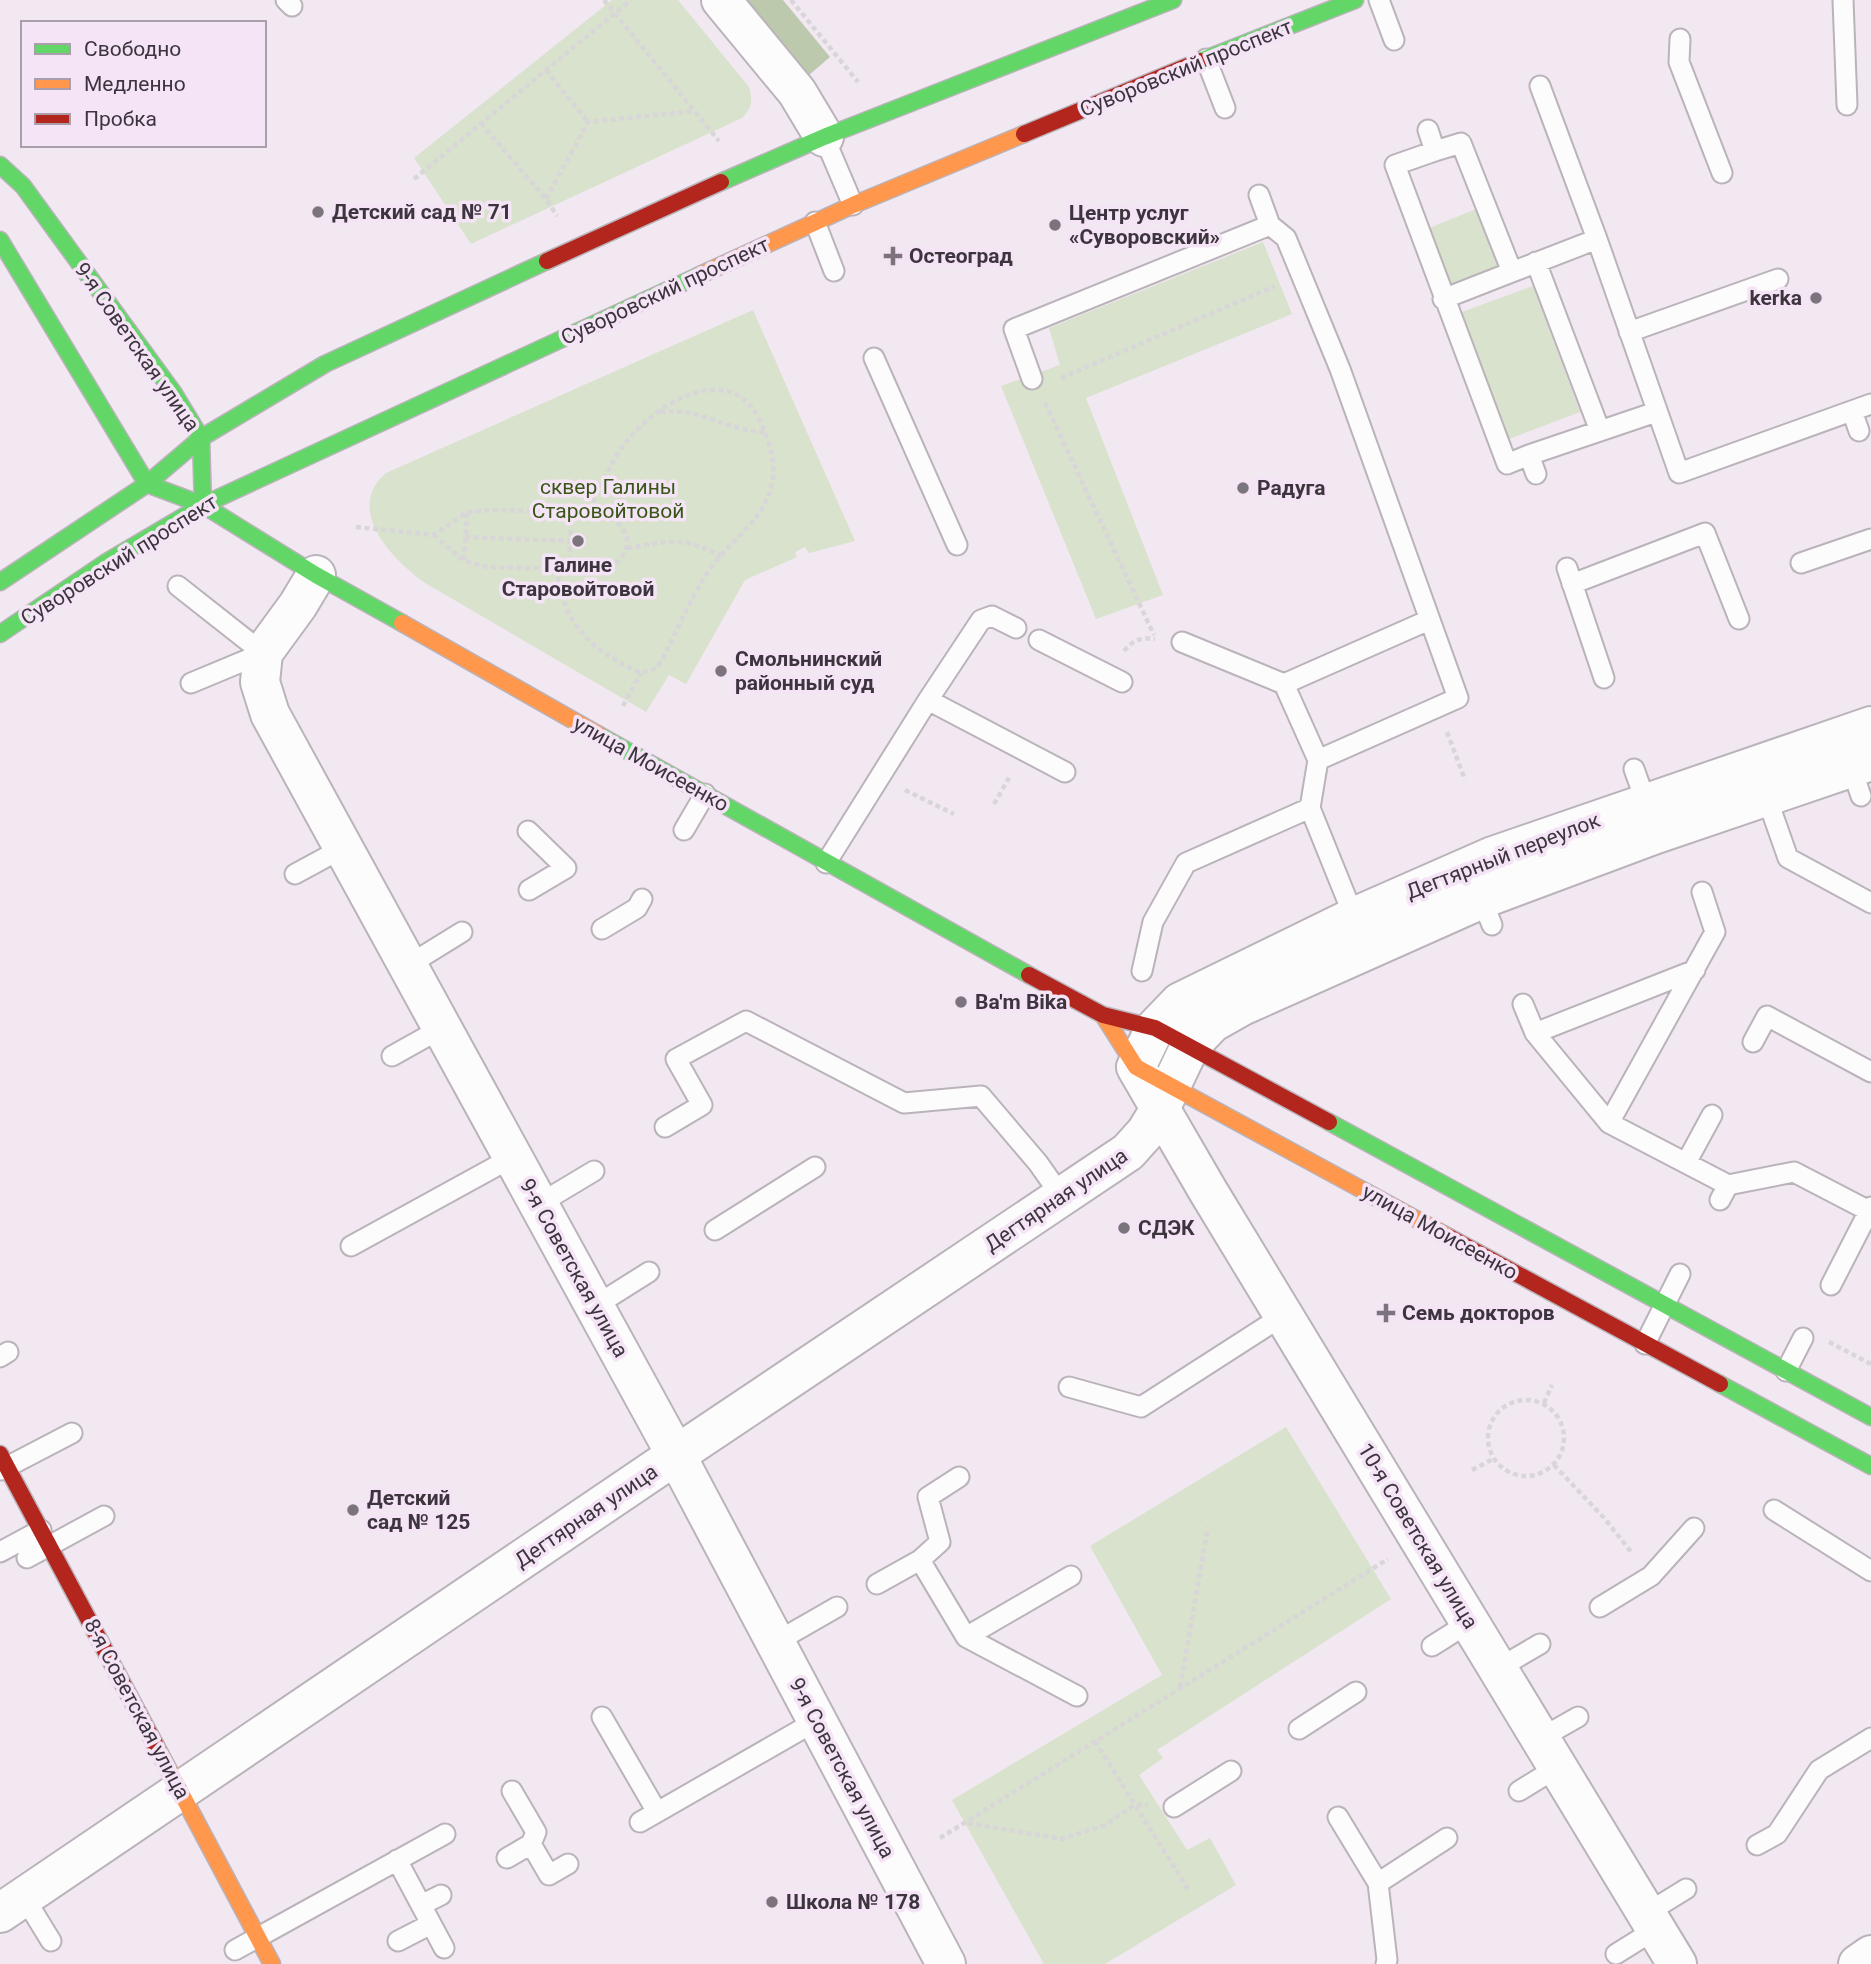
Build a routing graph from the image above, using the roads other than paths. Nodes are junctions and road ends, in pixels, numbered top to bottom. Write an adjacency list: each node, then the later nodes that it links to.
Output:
1 (721, 0): 13 (street)
2 (1173, 0): 13 (street)
3 (1355, 0): 8 (street, Суворовский проспект)
4 (1379, 0): 7 (lane)
5 (1843, 0): 10 (lane)
6 (1680, 39): 16 (lane)
7 (1394, 40)
8 (1206, 58): 11 (lane); 18 (street, Суворовский проспект)
9 (1540, 86): 21 (lane)
10 (1847, 105)
11 (1225, 108)
12 (1428, 130): 14 (lane)
13 (824, 137): 18 (lane); 35 (street)
14 (1435, 151): 25 (lane); 27 (lane)
15 (0, 165): 35 (street, 9-я Советская улица)
16 (1723, 173)
17 (1259, 195): 20 (lane)
18 (853, 205): 19 (street, Суворовский проспект)
19 (814, 222): 24 (lane); 37 (street, Суворовский проспект)
20 (1270, 225): 30 (lane); 45 (lane)
21 (1597, 239): 23 (lane); 28 (lane)
22 (0, 240): 36 (street)
23 (1536, 262): 25 (lane); 33 (lane)
24 (834, 271)
25 (1512, 272): 27 (lane)
26 (1778, 279): 28 (lane)
27 (1443, 299): 33 (lane)
28 (1629, 332): 32 (lane)
29 (874, 358): 39 (lane)
30 (1041, 381)
31 (1862, 408): 32 (lane); 34 (lane)
32 (1656, 412): 33 (lane)
33 (1600, 431)
34 (1859, 431)
35 (201, 438): 36 (street); 37 (street, 9-я Советская улица)
36 (147, 484): 37 (street); 42 (street)
37 (203, 505): 41 (street, улица Моисеенко); 47 (street, Суворовский проспект)
38 (1871, 539): 40 (lane)
39 (957, 545)
40 (1801, 563)
41 (316, 575): 50 (street); 60 (street, улица Моисеенко)
42 (0, 582)
43 (178, 586): 50 (lane)
44 (1739, 619): 51 (lane)
45 (1429, 620): 54 (lane); 57 (lane)
46 (1016, 628): 55 (lane)
47 (0, 634)
48 (1039, 640): 52 (lane)
49 (1182, 642): 54 (lane)
50 (263, 653): 53 (lane); 64 (street, 9-я Советская улица)
51 (1604, 678)
52 (1122, 682)
53 (191, 683)
54 (1284, 684): 57 (lane)
55 (928, 700): 58 (lane); 65 (lane)
56 (1859, 757): 59 (street, Дегтярный переулок)
57 (1318, 760): 61 (lane)
58 (1065, 772)
59 (1760, 780): 70 (lane); 73 (street, Дегтярный переулок)
60 (705, 794): 62 (lane); 65 (street, улица Моисеенко)
61 (1310, 808): 73 (lane); 76 (lane)
62 (684, 830)
63 (528, 831): 67 (lane)
64 (343, 848): 66 (lane); 74 (street, 9-я Советская улица)
65 (826, 863): 78 (street, улица Моисеенко)
66 (295, 874)
67 (529, 890)
68 (1702, 892): 75 (lane)
69 (642, 899): 71 (lane)
70 (1871, 903)
71 (602, 929)
72 (462, 932): 74 (lane)
73 (1361, 933): 80 (street, Дегтярный переулок); 83 (street, Дегтярный переулок)
74 (407, 965): 79 (street, 9-я Советская улица)
75 (1695, 970): 81 (lane); 89 (lane)
76 (1142, 971)
77 (1523, 1004): 81 (lane)
78 (1103, 1016): 80 (street, улица Моисеенко); 85 (street, улица Моисеенко)
79 (442, 1028): 84 (lane); 91 (street, 9-я Советская улица)
80 (1155, 1028): 83 (street, улица Моисеенко); 85 (street)
81 (1535, 1032): 89 (lane)
82 (1753, 1042): 86 (lane)
83 (1189, 1046): 87 (street, Дегтярная улица); 103 (street, улица Моисеенко)
84 (392, 1056)
85 (1136, 1067): 87 (street)
86 (1871, 1072)
87 (1165, 1097): 95 (street, Дегтярная улица); 105 (street, 10-я Советская улица); 107 (street, улица Моисеенко)
88 (1712, 1115): 92 (lane)
89 (1609, 1123): 92 (lane)
90 (665, 1127): 95 (lane)
91 (513, 1157): 96 (street, 9-я Советская улица); 99 (lane)
92 (1686, 1163): 97 (lane)
93 (815, 1167): 98 (lane)
94 (594, 1171): 96 (lane)
95 (1062, 1197): 112 (street, Дегтярная улица)
96 (539, 1204): 104 (street, 9-я Советская улица)
97 (1870, 1209): 102 (lane)
98 (715, 1230)
99 (351, 1246)
100 (649, 1272): 104 (lane)
101 (1680, 1274): 103 (lane)
102 (1831, 1285)
103 (1665, 1305): 107 (lane); 108 (street, улица Моисеенко)
104 (595, 1306): 112 (street, 9-я Советская улица)
105 (1284, 1315): 109 (lane); 127 (street, 10-я Советская улица)
106 (1803, 1338): 108 (lane)
107 (1645, 1344): 114 (street, улица Моисеенко)
108 (1786, 1371): 110 (street, улица Моисеенко)
109 (1069, 1387)
110 (1871, 1417)
111 (72, 1433): 113 (lane)
112 (676, 1455): 129 (street, 9-я Советская улица); 144 (street, Дегтярная улица)
113 (2, 1464): 119 (street, 8-я Советская улица)
114 (1871, 1466)
115 (959, 1477): 121 (lane)
116 (1774, 1510): 122 (lane)
117 (104, 1516): 119 (lane)
118 (1694, 1528): 126 (lane)
119 (45, 1538): 120 (lane); 144 (street, 8-я Советская улица)
120 (0, 1552)
121 (920, 1560): 124 (lane); 128 (lane)
122 (1871, 1571)
123 (1071, 1576): 128 (lane)
124 (877, 1584)
125 (837, 1607): 129 (lane)
126 (1600, 1607)
127 (1470, 1622): 131 (lane); 132 (street, 10-я Советская улица)
128 (966, 1637): 134 (lane)
129 (776, 1642): 137 (street, 9-я Советская улица)
130 (1540, 1644): 132 (lane)
131 (1432, 1646)
132 (1499, 1668): 140 (street, 10-я Советская улица)
133 (1356, 1692): 138 (lane)
134 (1077, 1696)
135 (602, 1717): 137 (lane)
136 (1578, 1717): 140 (lane)
137 (816, 1721): 169 (street, 9-я Советская улица)
138 (1298, 1729)
139 (1871, 1738): 150 (lane)
140 (1550, 1752): 143 (lane); 159 (street, 10-я Советская улица)
141 (1231, 1771): 145 (lane)
142 (512, 1791): 149 (lane)
143 (1519, 1791)
144 (165, 1802): 157 (street, Дегтярная улица); 161 (street, 8-я Советская улица)
145 (1174, 1807)
146 (1338, 1817): 154 (lane)
147 (445, 1834): 152 (lane)
148 (1447, 1838): 154 (lane)
149 (531, 1844): 151 (lane); 153 (lane)
150 (1757, 1845)
151 (507, 1858)
152 (397, 1860): 158 (lane); 161 (lane)
153 (568, 1864)
154 (1378, 1883): 170 (lane)
155 (1686, 1889): 159 (lane)
156 (441, 1895): 158 (lane)
157 (12, 1905): 162 (lane)
158 (421, 1905): 160 (lane)
159 (1652, 1921): 166 (lane); 171 (street, 10-я Советская улица)
160 (431, 1924): 163 (lane); 164 (lane)
161 (258, 1937): 165 (lane); 168 (street, 8-я Советская улица)
162 (51, 1941)
163 (398, 1941)
164 (444, 1948)
165 (235, 1951)
166 (1616, 1954)
167 (1871, 1955): 172 (street)
168 (272, 1964)
169 (946, 1964)
170 (1386, 1964)
171 (1677, 1964)
172 (1858, 1964)

